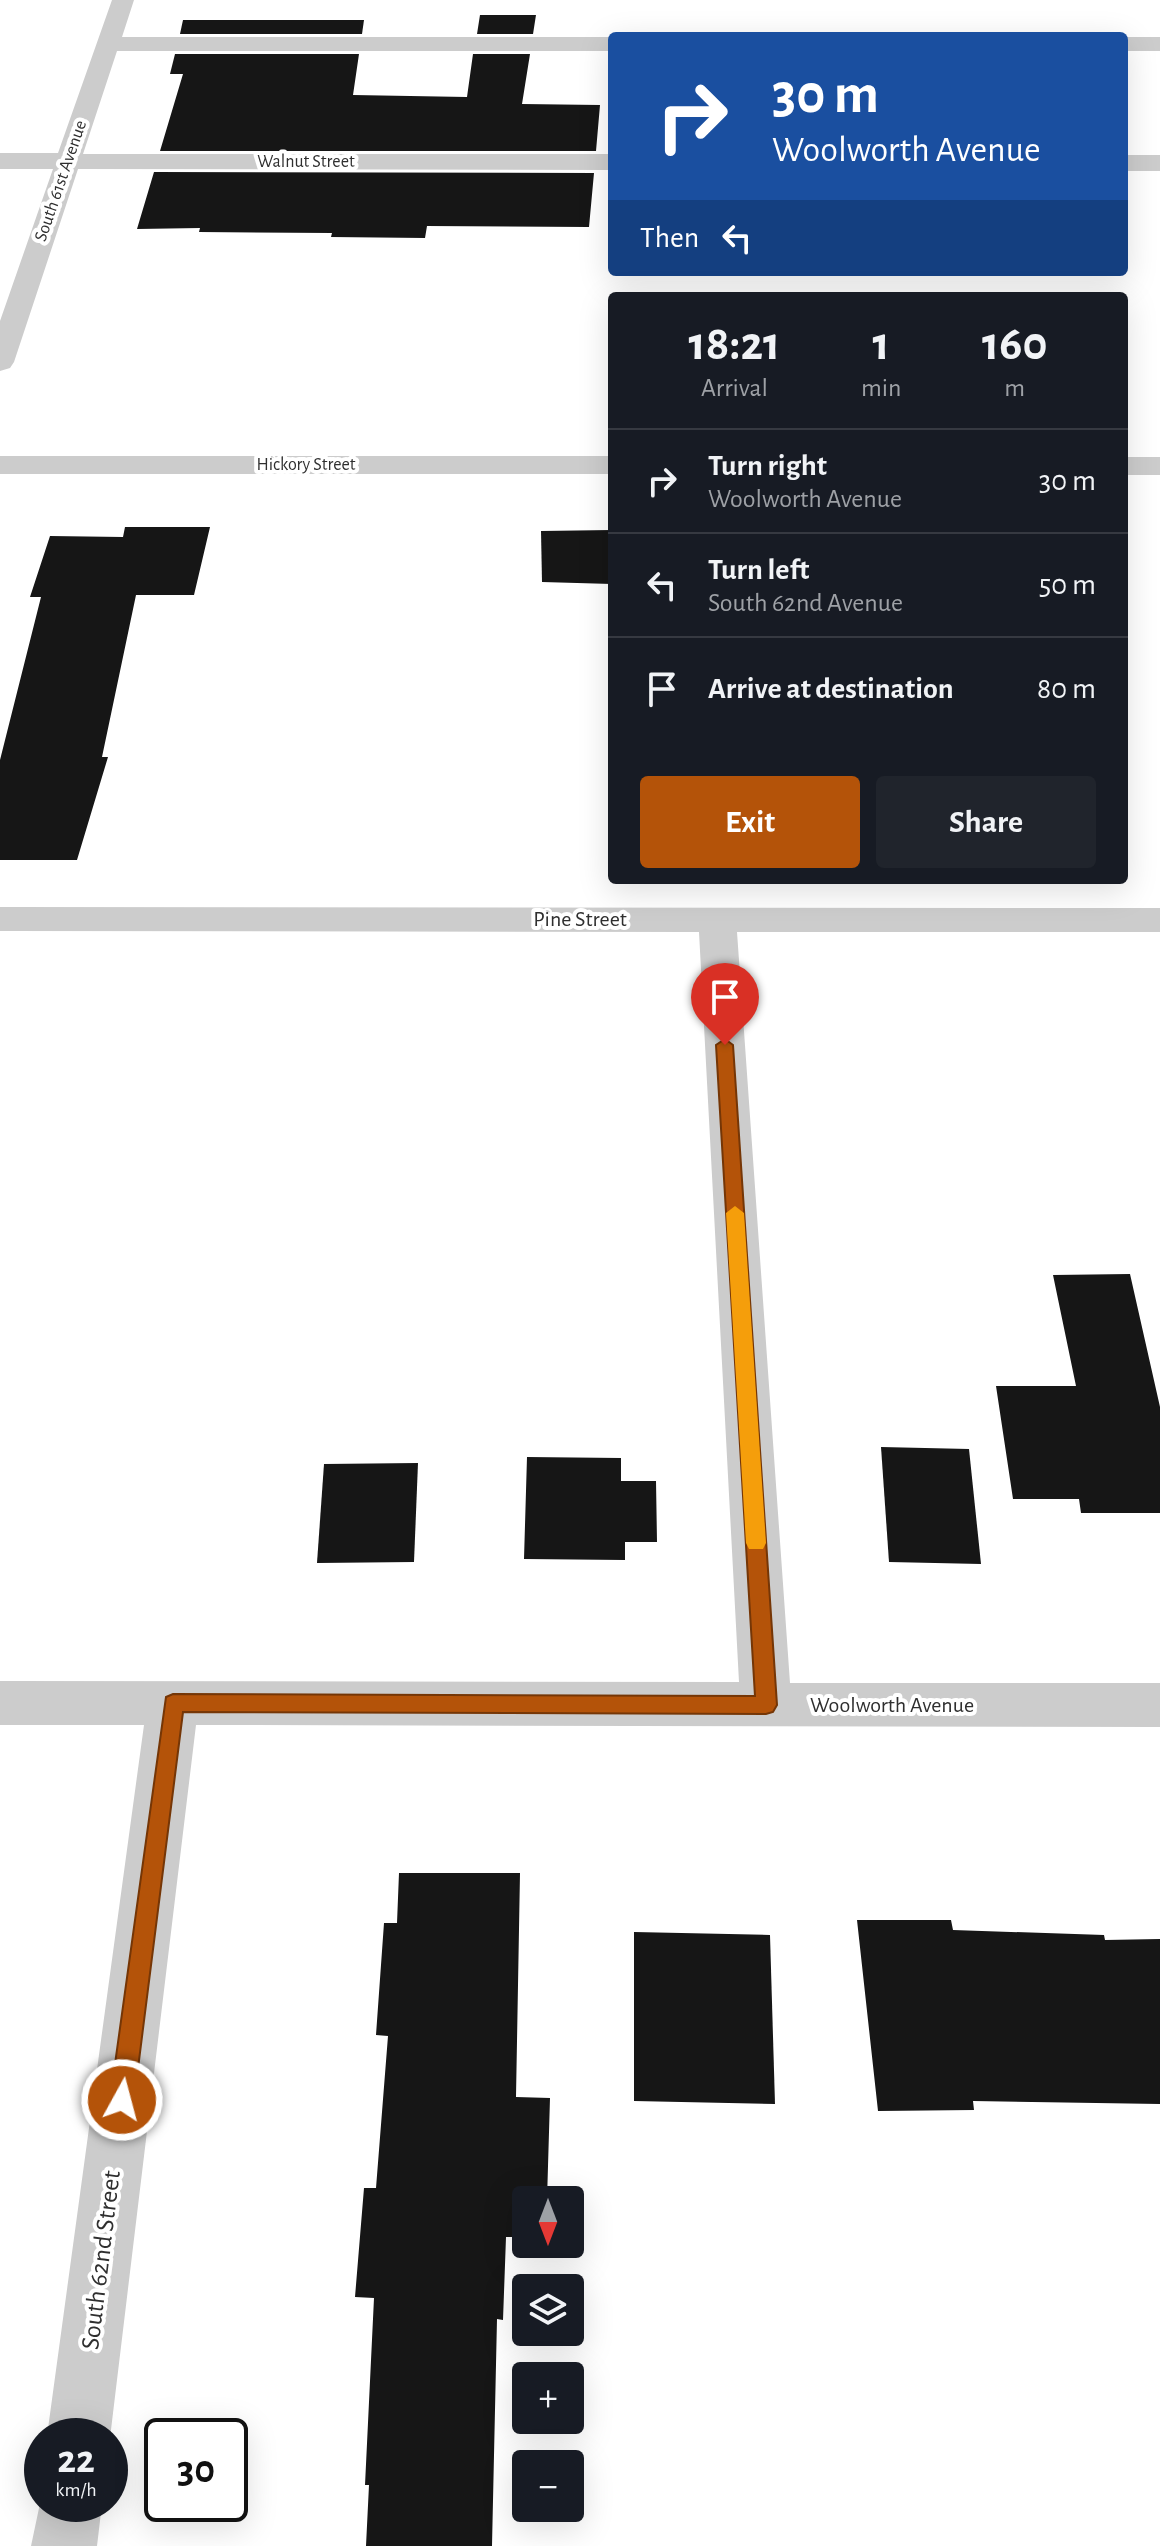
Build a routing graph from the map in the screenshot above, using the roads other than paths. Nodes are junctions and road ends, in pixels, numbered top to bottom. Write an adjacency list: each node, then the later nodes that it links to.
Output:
1 (123, 0): 2 (street, South 61st Avenue)
2 (107, 44): 3 (street); 7 (street, South 61st Avenue)
3 (608, 44)
4 (1128, 44): 5 (street)
5 (1160, 44)
6 (0, 161): 7 (street, Walnut Street)
7 (67, 162): 8 (street, Walnut Street); 11 (street, South 61st Avenue)
8 (608, 162)
9 (1128, 163): 10 (street)
10 (1160, 163)
11 (0, 362)
12 (0, 465): 13 (street, Hickory Street)
13 (608, 465)
14 (1128, 466): 15 (street)
15 (1160, 466)
16 (0, 919): 17 (street, Pine Street)
17 (717, 919): 18 (street, Pine Street); 21 (street)
18 (1160, 920)
19 (0, 1703): 20 (street, Woolworth Avenue)
20 (173, 1703): 21 (street, Woolworth Avenue); 23 (street, South 62nd Street)
21 (766, 1705): 22 (street, Woolworth Avenue)
22 (1160, 1705)
23 (81, 2418)
24 (67, 2522): 25 (street)
25 (64, 2546)

